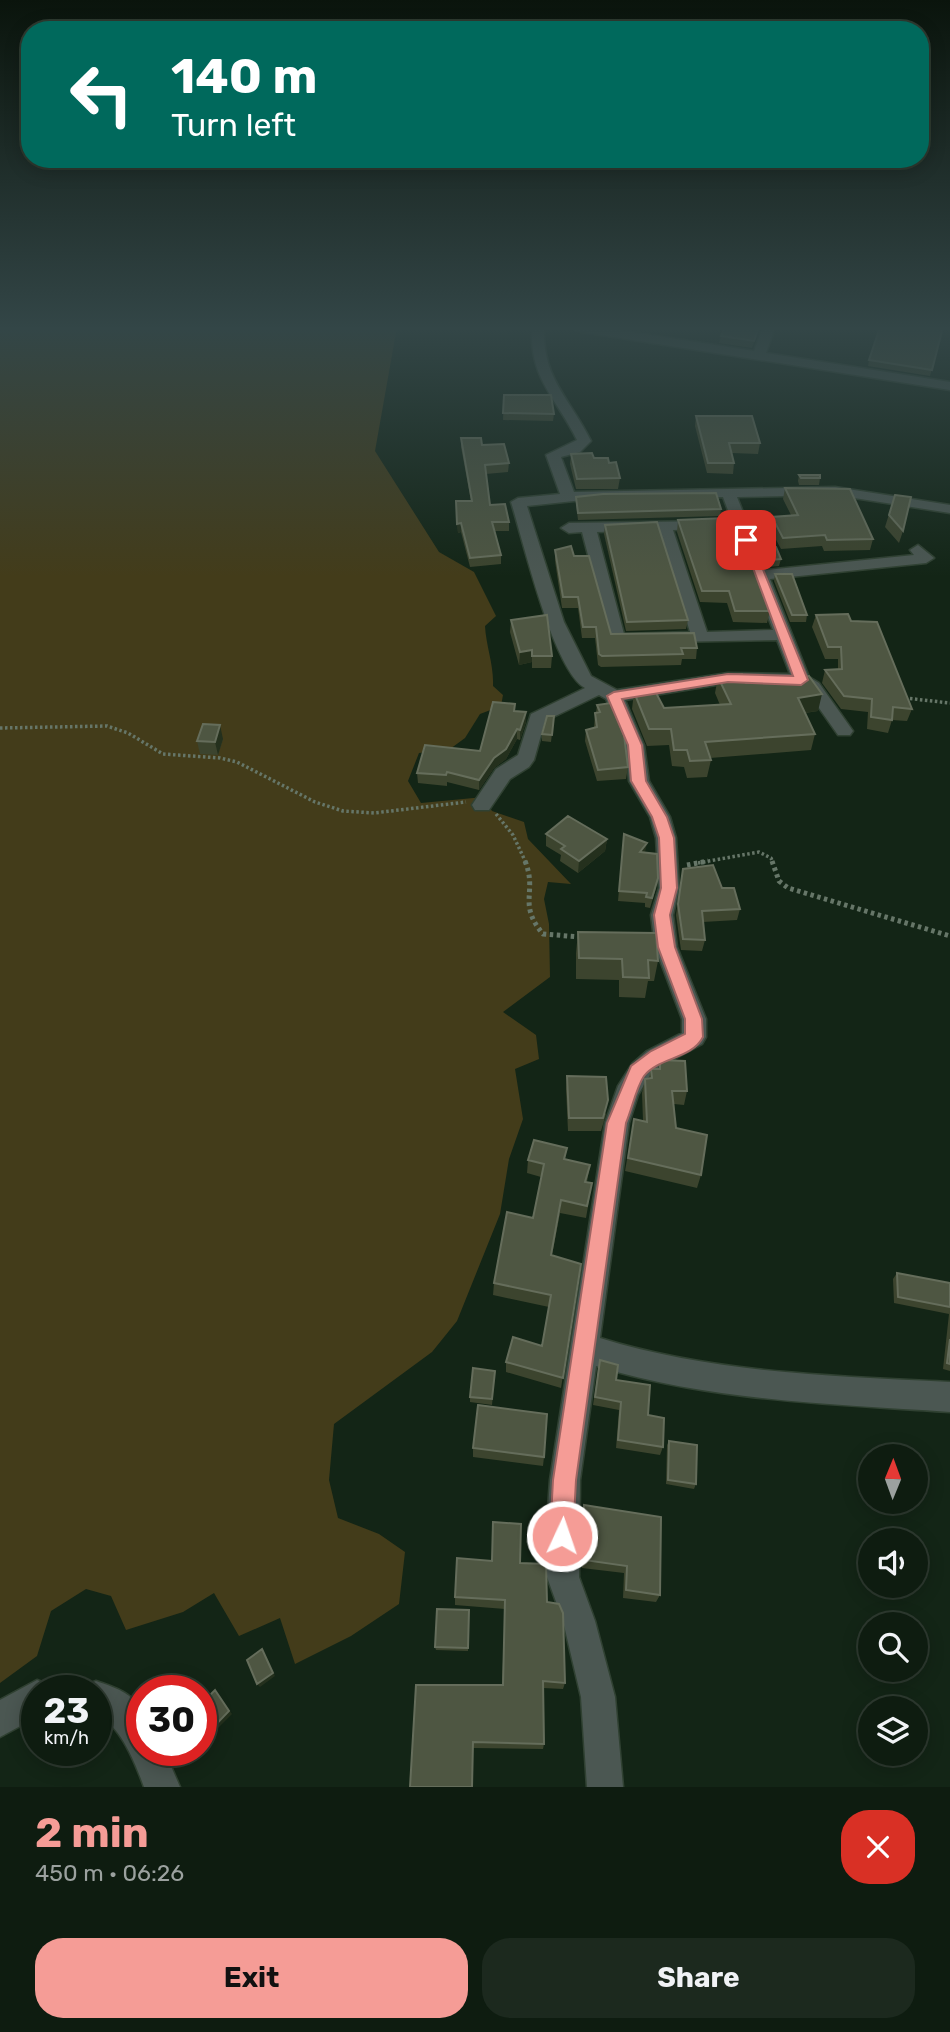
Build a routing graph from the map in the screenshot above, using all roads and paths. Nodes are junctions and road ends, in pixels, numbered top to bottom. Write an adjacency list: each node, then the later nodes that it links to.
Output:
1 (566, 410): 3 (street)
2 (728, 492): 3 (street); 4 (street); 5 (street)
3 (568, 496): 14 (street)
4 (950, 509)
5 (739, 523): 6 (street); 10 (street)
6 (664, 525): 7 (street); 12 (street)
7 (589, 527): 8 (street); 12 (street)
8 (569, 528)
9 (918, 550): 10 (street)
10 (760, 575): 11 (street)
11 (783, 635): 12 (street); 13 (street)
12 (700, 636)
13 (801, 680): 14 (street); 18 (street)
14 (606, 693): 19 (street); 20 (street)
15 (895, 697): 16 (path)
16 (950, 703)
17 (0, 728): 19 (path)
18 (844, 731)
19 (482, 805): 22 (path)
20 (669, 870): 21 (path); 23 (street)
21 (950, 936)
22 (590, 938)
23 (585, 1348): 24 (street); 31 (street)
24 (950, 1397)
25 (112, 1703): 27 (street)
26 (21, 1707): 28 (street)
27 (126, 1719)
28 (0, 1720)
29 (153, 1766): 30 (street)
30 (162, 1787)
31 (606, 1787)

